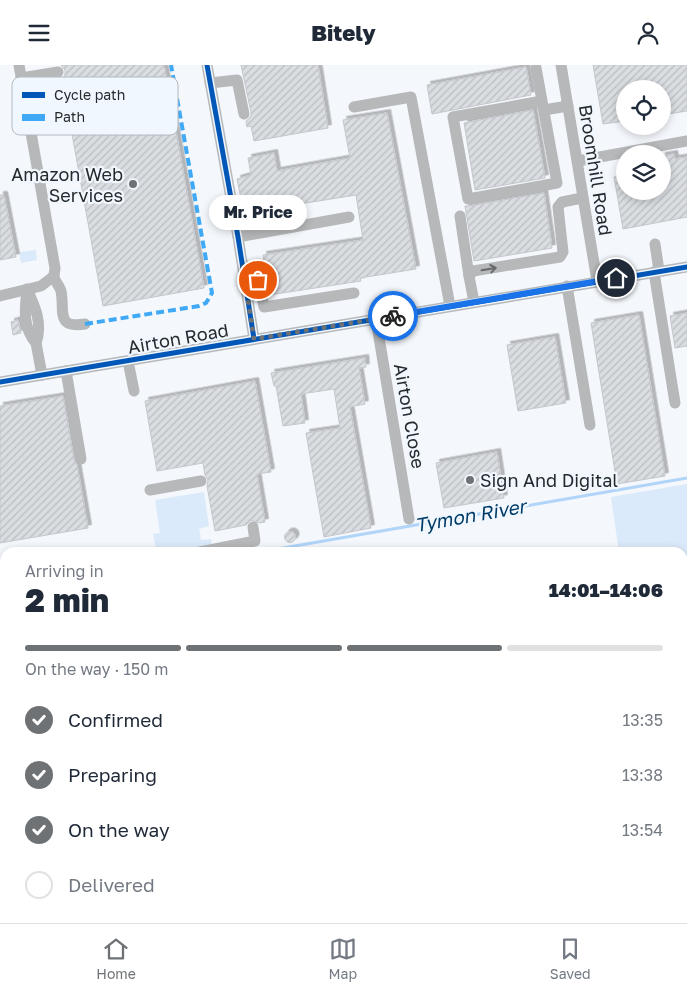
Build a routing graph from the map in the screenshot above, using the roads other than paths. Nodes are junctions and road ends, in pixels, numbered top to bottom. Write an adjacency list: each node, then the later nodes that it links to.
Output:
1 (206, 65): 6 (street)
2 (561, 65): 8 (street, Broomhill Road)
3 (536, 68): 7 (street)
4 (58, 72): 5 (street)
5 (27, 77)
6 (210, 83): 10 (street); 17 (street)
7 (543, 106): 7 (street); 8 (street)
8 (568, 106): 13 (street, Broomhill Road)
9 (354, 107): 30 (street)
10 (244, 114)
11 (31, 135): 22 (street)
12 (687, 141): 13 (street)
13 (578, 161): 14 (street, Broomhill Road)
14 (582, 198): 23 (street, one-way to 14); 24 (street, Broomhill Road)
15 (460, 216): 23 (street)
16 (349, 217): 17 (street)
17 (238, 237): 19 (street)
18 (655, 244): 21 (street)
19 (243, 267): 27 (street); 33 (street)
20 (687, 267): 21 (street, Airton Road)
21 (657, 272): 24 (street, Airton Road); 39 (street)
22 (54, 276): 26 (street); 32 (street)
23 (469, 276): 29 (street)
24 (597, 281): 25 (street, Airton Road)
25 (567, 286): 29 (street, Airton Road); 40 (street)
26 (27, 289): 28 (street); 36 (street)
27 (354, 293)
28 (0, 296)
29 (474, 302): 30 (street, Airton Road)
30 (450, 307): 31 (street, Airton Road)
31 (376, 319): 33 (street, Airton Road); 44 (street, Airton Close)
32 (86, 324)
33 (254, 339): 34 (street, Airton Road)
34 (128, 361): 35 (street, Airton Road); 38 (street)
35 (66, 371): 36 (street, Airton Road); 41 (street)
36 (42, 375): 37 (street, Airton Road)
37 (0, 382)
38 (134, 391)
39 (675, 403)
40 (590, 425)
41 (81, 459)
42 (201, 481): 43 (street)
43 (150, 490)
44 (409, 519)
45 (253, 527): 46 (street)
46 (225, 547)

